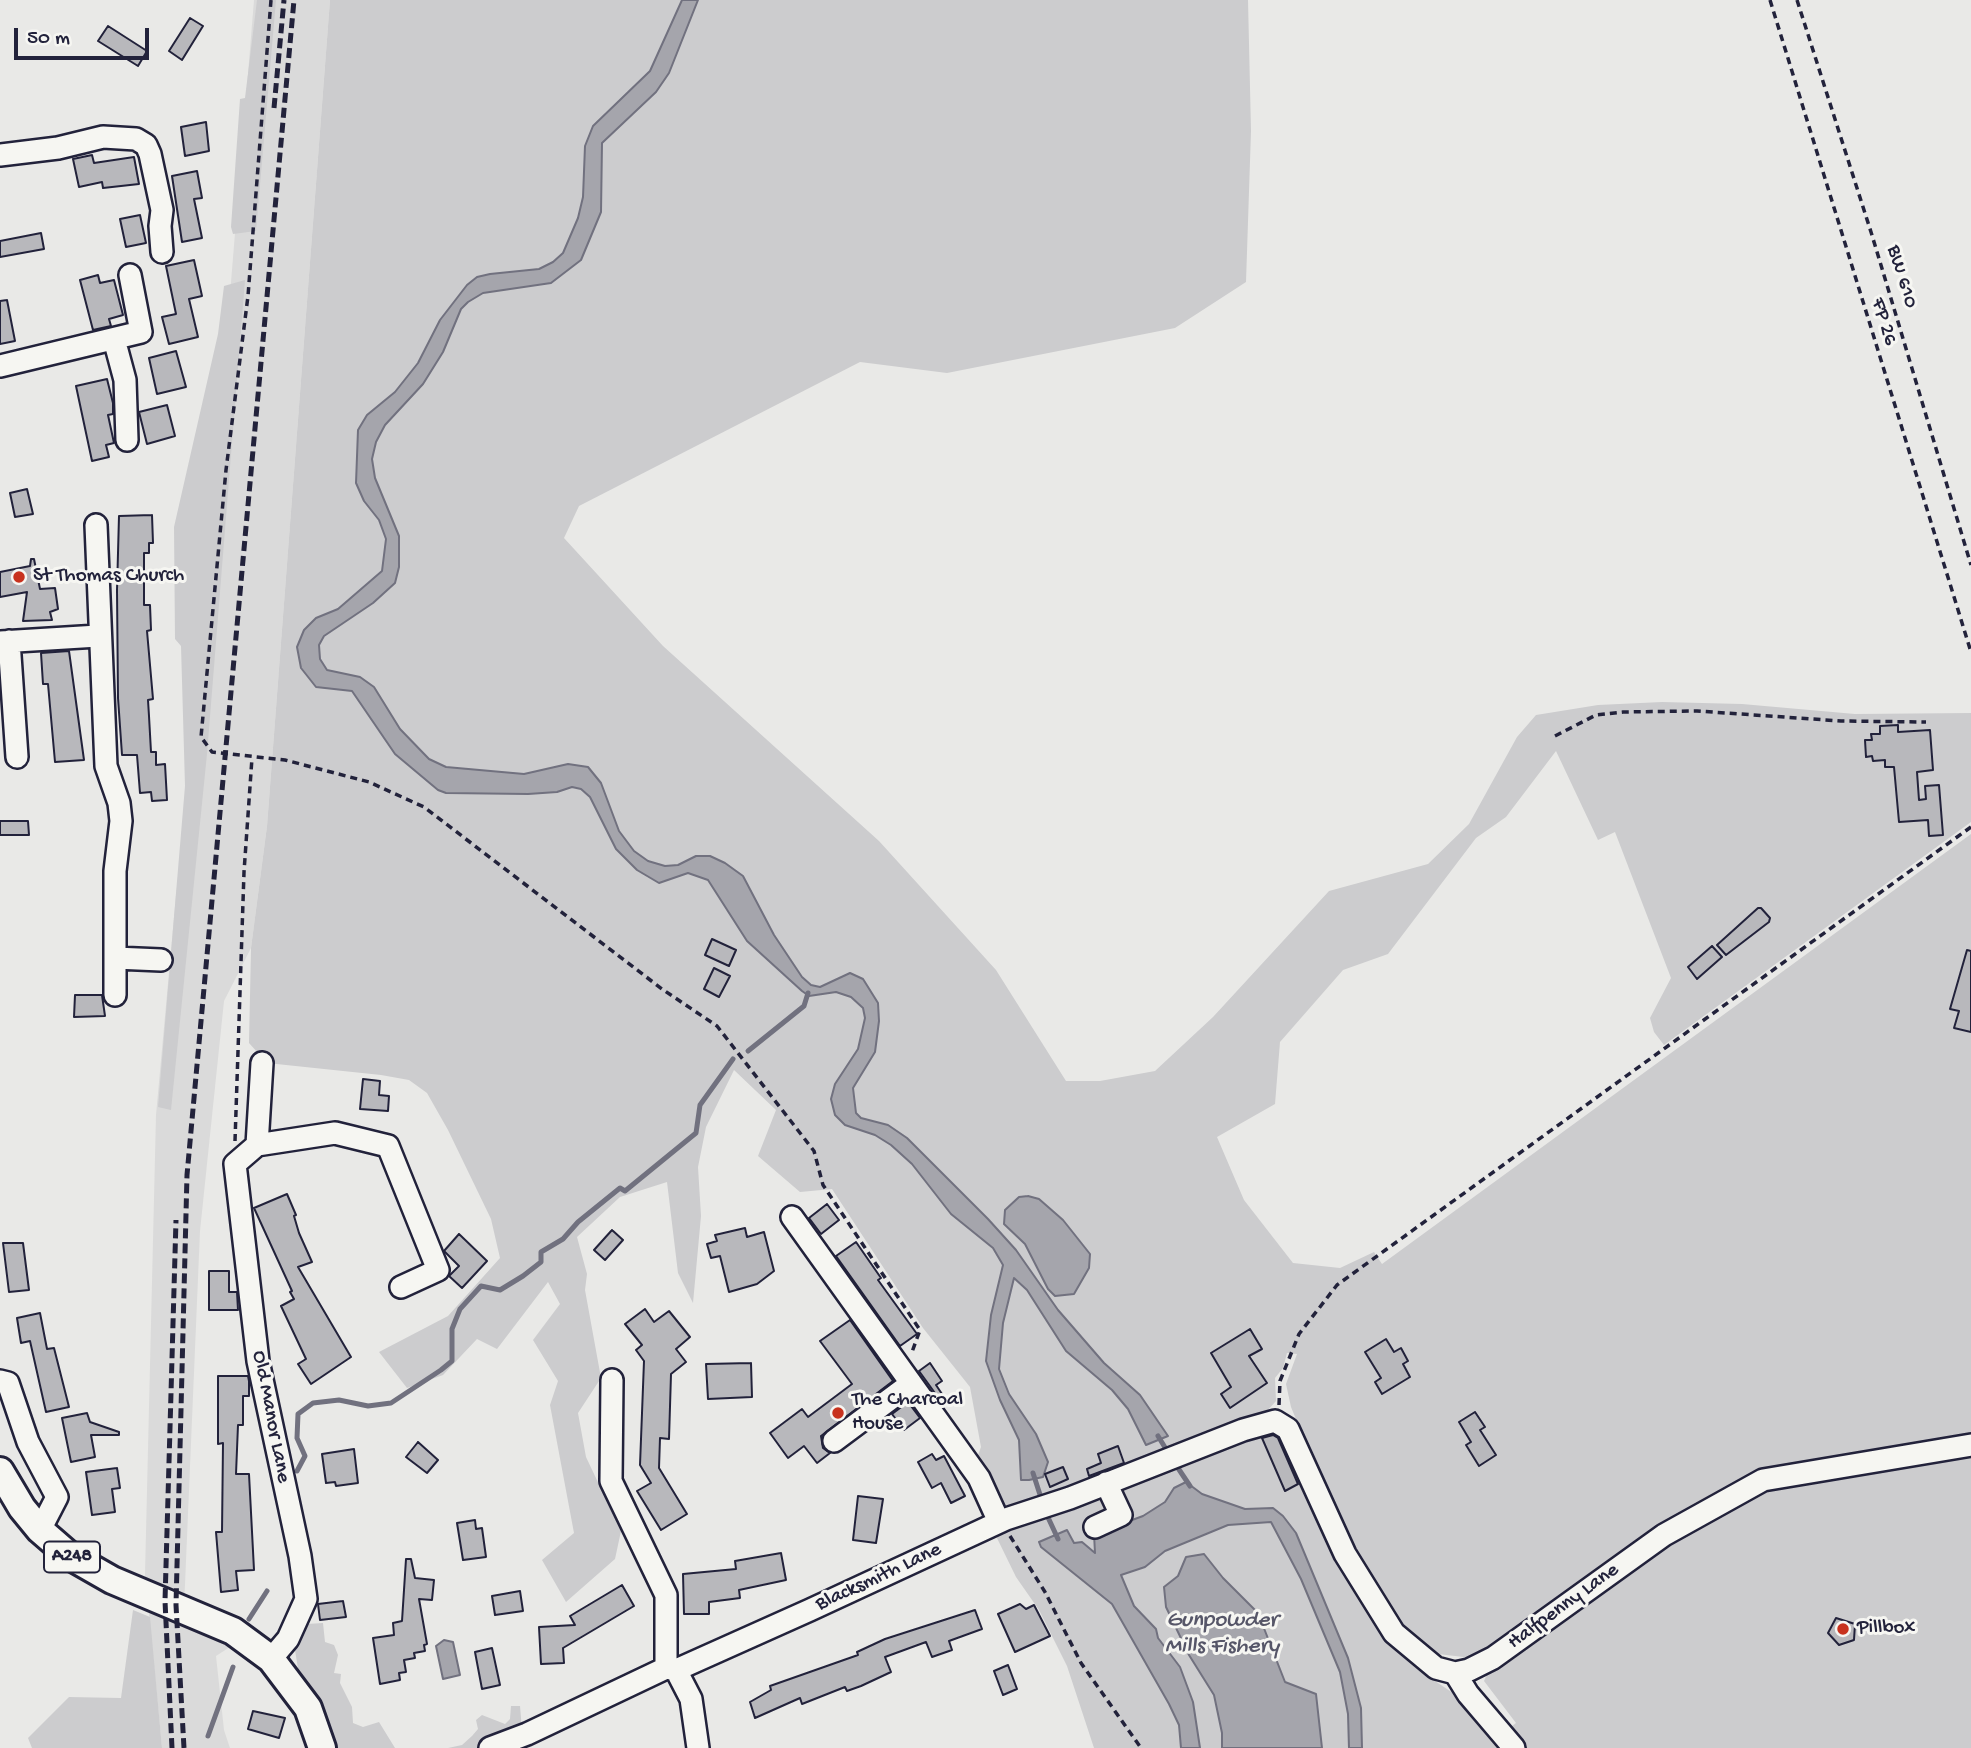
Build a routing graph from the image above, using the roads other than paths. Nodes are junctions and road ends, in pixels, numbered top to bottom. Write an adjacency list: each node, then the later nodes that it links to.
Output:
1 (0, 155): 2 (street)
2 (162, 252)
3 (130, 275): 4 (street)
4 (114, 339): 5 (street); 6 (street)
5 (0, 366)
6 (127, 440)
7 (96, 525): 8 (street)
8 (98, 636): 9 (street); 11 (street)
9 (5, 642): 10 (street)
10 (17, 757)
11 (115, 958): 12 (street); 13 (street)
12 (161, 960)
13 (115, 995)
14 (262, 1063): 15 (street)
15 (257, 1144): 17 (street); 28 (street, Old Manor Lane)
16 (792, 1217): 20 (street)
17 (401, 1287)
18 (612, 1380): 29 (street)
19 (0, 1381): 27 (street)
20 (909, 1385): 21 (street); 25 (street)
21 (834, 1441)
22 (1971, 1444): 30 (street, Halfpenny Lane)
23 (0, 1471): 27 (main road, A248)
24 (1106, 1483): 25 (street, Blacksmith Lane); 26 (street); 30 (street, Blacksmith Lane)
25 (1003, 1520): 29 (street, Blacksmith Lane)
26 (1095, 1527)
27 (40, 1530): 28 (main road, A248)
28 (271, 1659): 31 (main road, A248)
29 (671, 1669): 32 (street, Blacksmith Lane); 33 (street)
30 (1455, 1673): 34 (street)
31 (322, 1748)
32 (490, 1748)
33 (698, 1748)
34 (1514, 1748)

